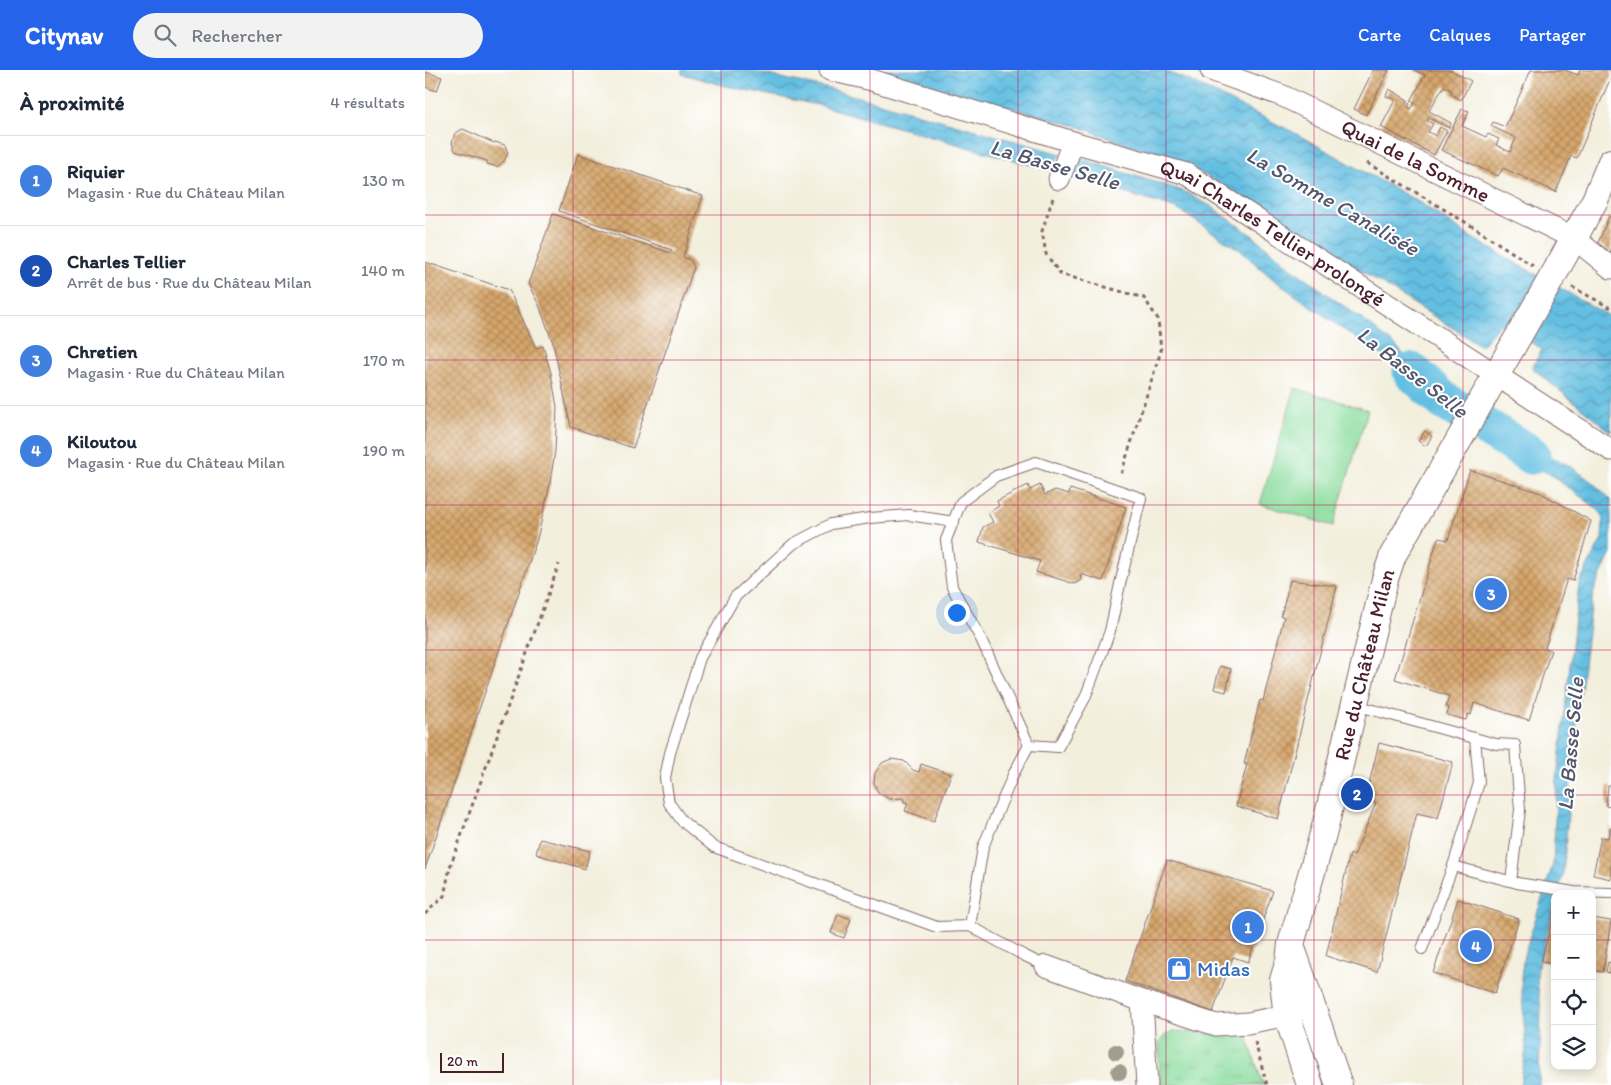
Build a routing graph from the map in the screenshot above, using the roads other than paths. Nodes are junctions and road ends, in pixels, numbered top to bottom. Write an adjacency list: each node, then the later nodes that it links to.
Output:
1 (830, 70): 3 (street, Quai Charles Tellier prolongé)
2 (1211, 70): 6 (street, Quai de la Somme)
3 (1073, 142): 5 (street); 8 (street, Quai Charles Tellier prolongé)
4 (1611, 162): 6 (street, Rue du Château Milan)
5 (1059, 179)
6 (1575, 238): 7 (street, Quai de la Somme); 8 (street, Rue du Château Milan, bridge)
7 (1611, 268)
8 (1497, 375): 9 (street, Quai Charles Tellier prolongé); 11 (street, Rue du Château Milan)
9 (1611, 450)
10 (954, 522): 13 (lane); 13 (lane); 17 (lane)
11 (1355, 705): 12 (lane); 18 (street, Rue du Château Milan)
12 (1475, 738): 14 (lane); 15 (lane)
13 (1029, 745): 17 (lane)
14 (1453, 866): 15 (lane); 19 (lane)
15 (1514, 882): 16 (lane)
16 (1611, 893)
17 (970, 926): 20 (lane)
18 (1291, 944): 22 (street); 23 (street, Rue du Château Milan)
19 (1422, 949)
20 (1046, 966): 21 (street)
21 (1142, 1001): 23 (street); 24 (street)
22 (1312, 1006): 23 (street); 26 (street)
23 (1287, 1015): 25 (street, Rue du Château Milan)
24 (1147, 1085)
25 (1310, 1085)
26 (1339, 1085)

